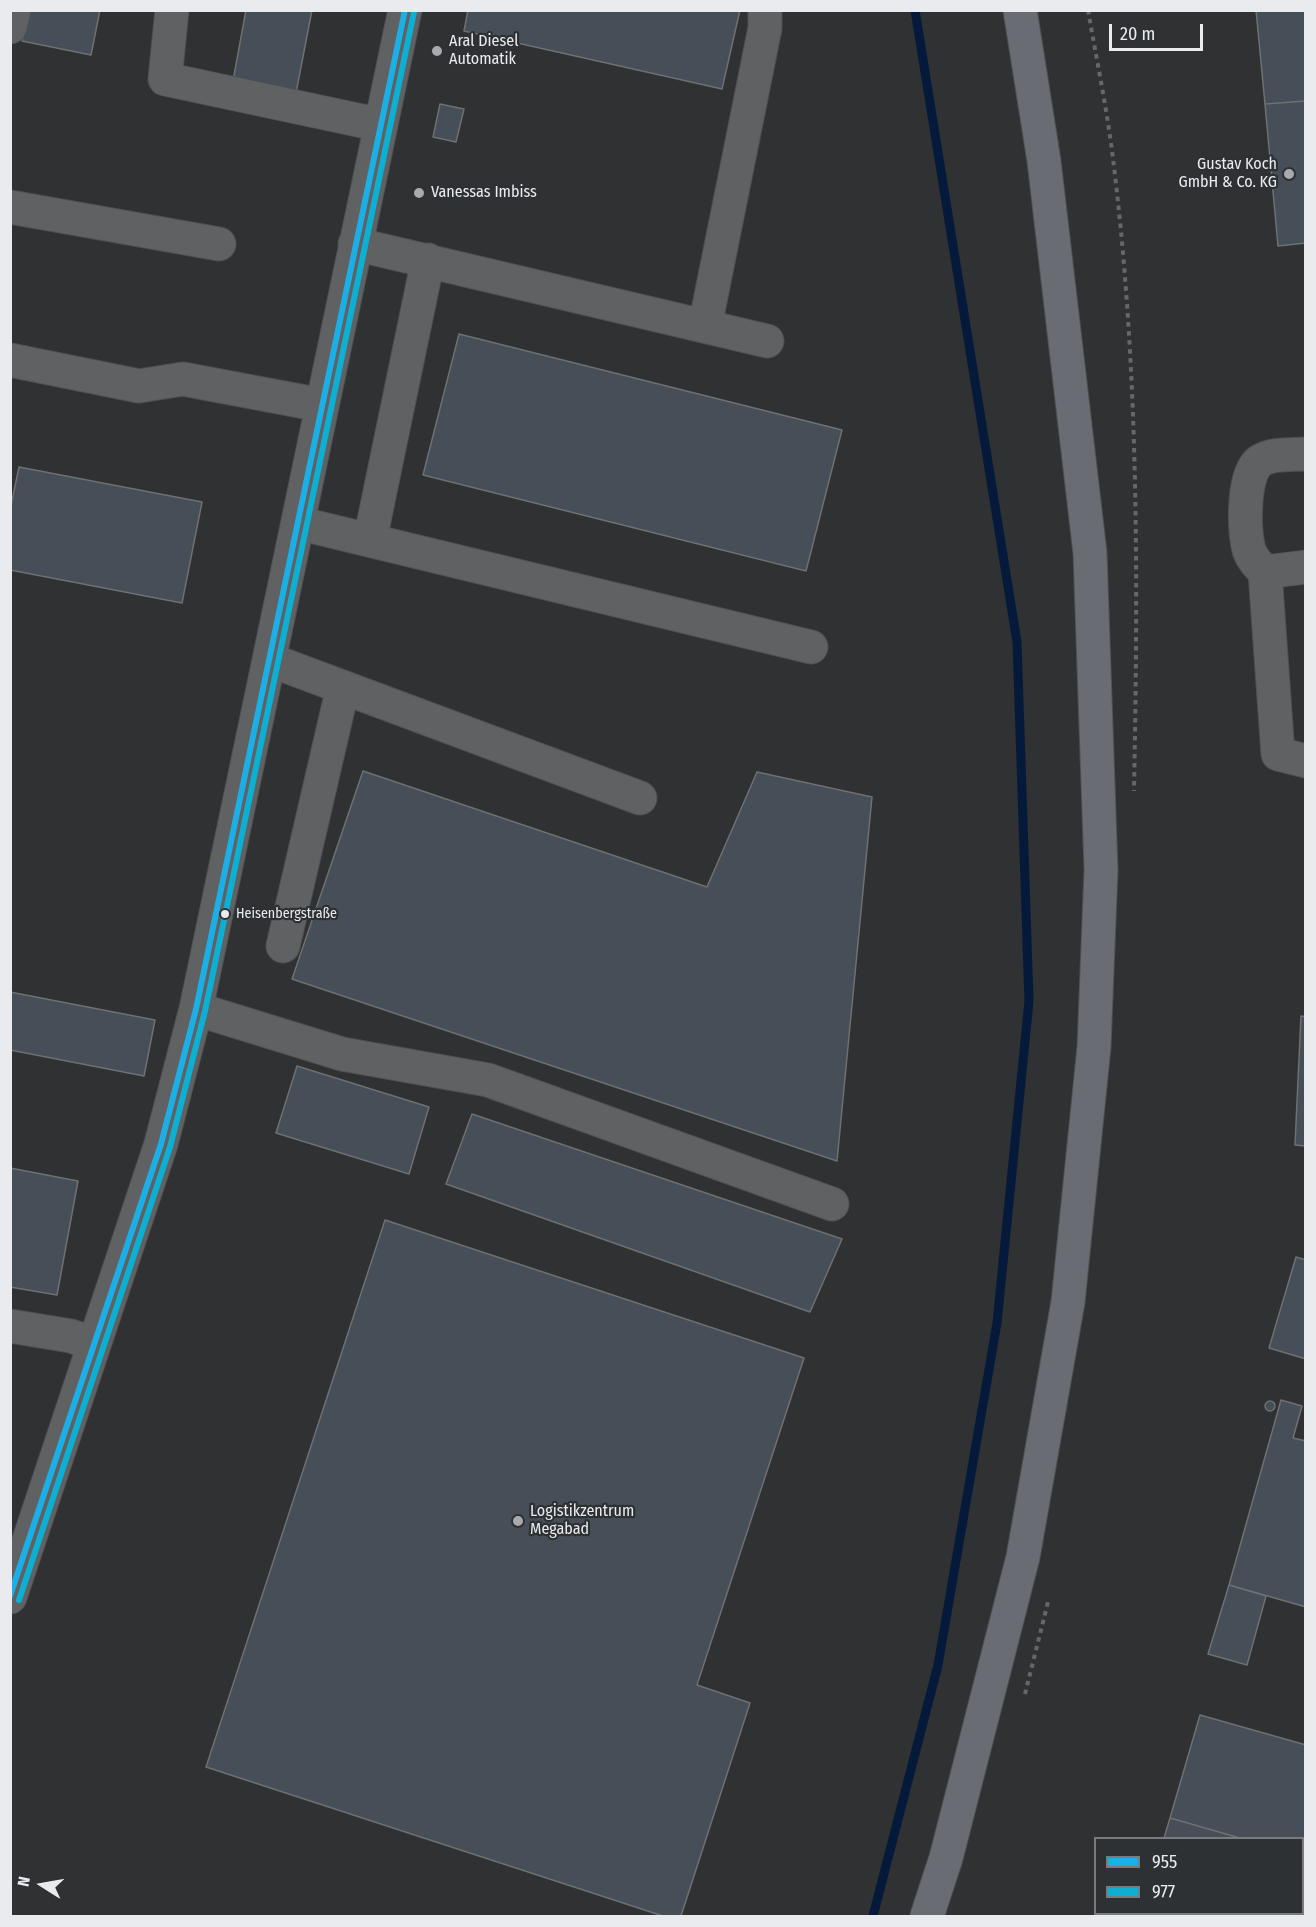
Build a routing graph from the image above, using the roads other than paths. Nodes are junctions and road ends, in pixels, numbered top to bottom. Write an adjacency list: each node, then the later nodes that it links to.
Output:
1 (14, 10): 6 (street)
2 (172, 10): 7 (street)
3 (405, 10): 7 (street)
4 (765, 10): 12 (street)
5 (1020, 10): 32 (main road)
6 (10, 27)
7 (381, 125): 10 (street)
8 (10, 207): 9 (street)
9 (219, 244)
10 (355, 244): 11 (street); 15 (street)
11 (428, 261): 12 (street); 18 (street)
12 (705, 326): 13 (street)
13 (767, 341)
14 (10, 360): 15 (street)
15 (321, 405): 17 (street)
16 (1305, 454): 20 (street)
17 (298, 523): 18 (street); 22 (street)
18 (370, 540): 21 (street)
19 (1305, 567): 20 (street)
20 (1265, 572): 24 (street)
21 (811, 646)
22 (270, 660): 23 (street); 27 (street)
23 (343, 687): 25 (street); 26 (street)
24 (1305, 762)
25 (640, 798)
26 (283, 946)
27 (196, 1009): 28 (street); 30 (street)
28 (832, 1204)
29 (10, 1326): 30 (street)
30 (94, 1344): 31 (street)
31 (10, 1597)
32 (927, 1917)

